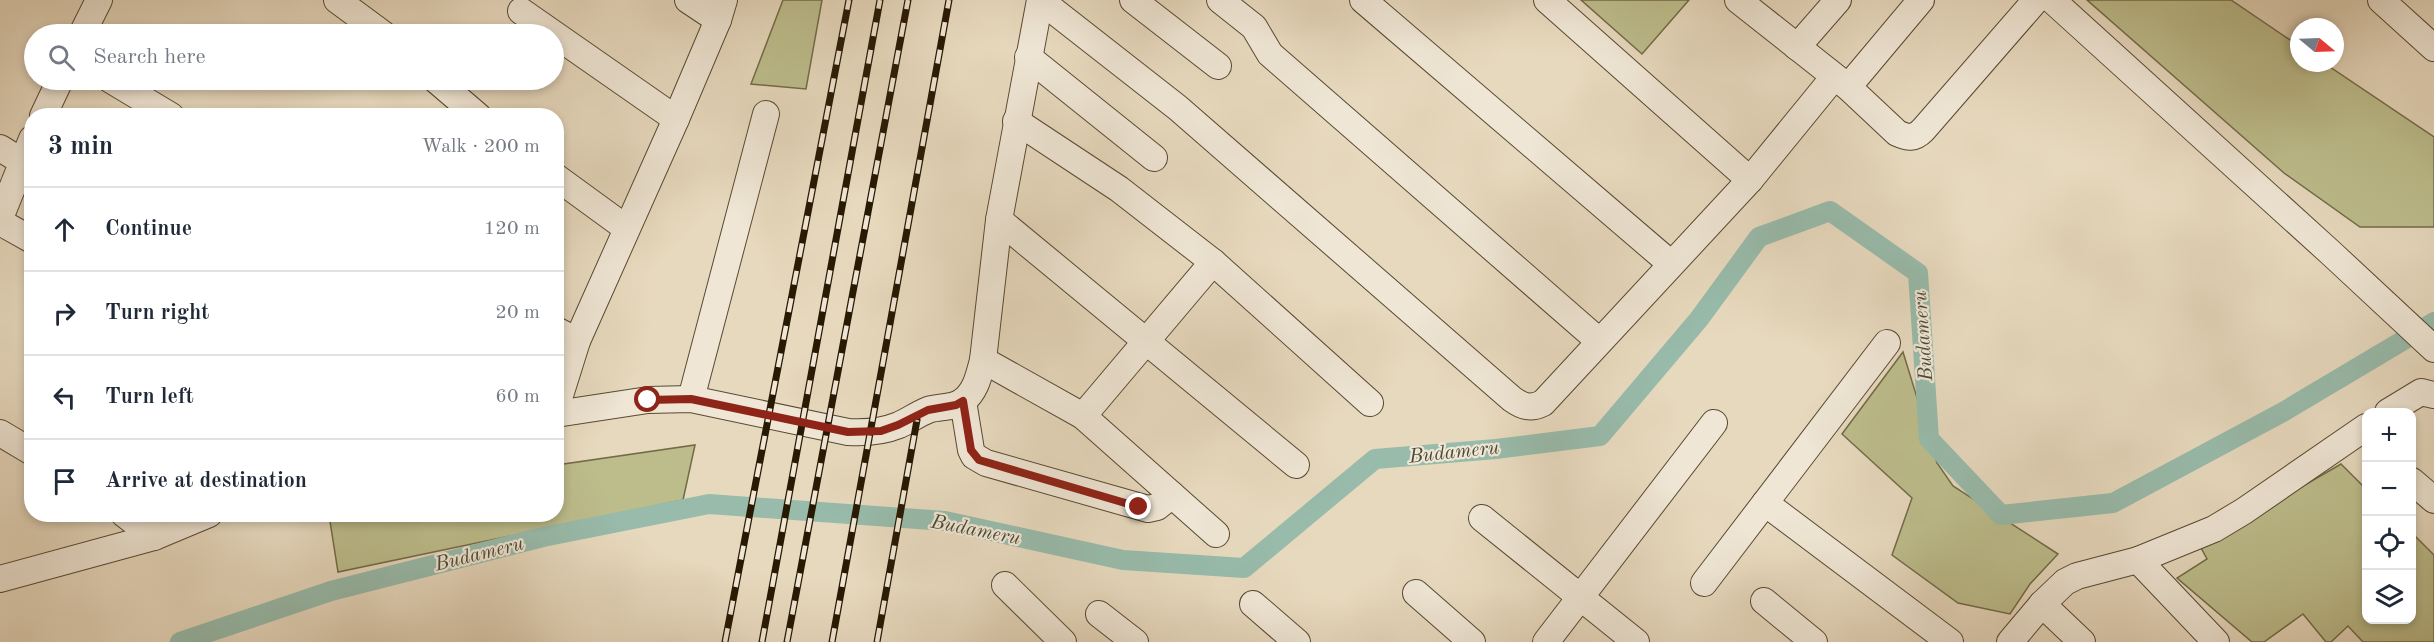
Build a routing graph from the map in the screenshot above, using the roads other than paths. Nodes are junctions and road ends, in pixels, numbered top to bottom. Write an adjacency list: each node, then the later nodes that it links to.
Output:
1 (99, 0): 17 (street)
2 (336, 0): 18 (street)
3 (688, 0): 15 (street)
4 (1040, 0): 23 (street); 47 (street)
5 (1133, 0): 24 (street)
6 (1220, 0): 47 (street)
7 (1363, 0): 44 (street)
8 (1547, 0): 37 (street)
9 (1738, 0): 21 (street)
10 (1838, 0): 21 (street)
11 (1921, 0): 25 (street)
12 (2036, 0): 25 (street)
13 (2052, 0): 49 (street)
14 (2381, 0): 22 (street)
15 (721, 10): 33 (street)
16 (521, 11): 19 (street)
17 (87, 24)
18 (369, 24)
19 (540, 24)
20 (564, 41): 33 (street)
21 (1797, 47): 25 (street)
22 (2434, 48)
23 (1028, 57): 34 (street); 36 (street)
24 (1218, 66)
25 (1841, 82): 37 (street)
26 (55, 90): 29 (street)
27 (128, 90): 30 (street)
28 (448, 90): 31 (street)
29 (47, 108)
30 (158, 108)
31 (469, 108)
32 (766, 114): 53 (street)
33 (676, 119): 41 (street)
34 (1016, 121): 40 (street); 43 (street)
35 (18, 149): 39 (street)
36 (1154, 158)
37 (1749, 180): 44 (street)
38 (564, 183): 41 (street)
39 (0, 220): 42 (street)
40 (999, 220): 46 (street); 51 (street)
41 (626, 228): 45 (street)
42 (24, 235)
43 (1213, 262): 46 (street); 55 (street)
44 (1670, 263): 47 (street)
45 (567, 336): 50 (street)
46 (1146, 340): 58 (street); 63 (street)
47 (1599, 341)
48 (1887, 343): 67 (street)
49 (2434, 349)
50 (564, 356)
51 (983, 360): 54 (street); 58 (street)
52 (2434, 395): 56 (street)
53 (691, 399): 54 (street); 57 (street)
54 (963, 401): 65 (street)
55 (1370, 402)
56 (2395, 408)
57 (564, 413)
58 (1083, 416): 65 (street)
59 (1714, 423): 78 (street)
60 (0, 433): 62 (street)
61 (2362, 436): 73 (street)
62 (24, 447)
63 (1296, 465)
64 (2416, 484): 66 (street)
65 (1172, 495): 71 (street)
66 (2434, 500)
67 (1765, 503): 75 (street); 90 (street)
68 (1482, 518): 78 (street)
69 (134, 522): 72 (street)
70 (190, 522): 72 (street)
71 (1216, 534)
72 (154, 537): 74 (street)
73 (2138, 560): 81 (street); 93 (street)
74 (0, 579)
75 (1704, 583)
76 (1005, 585): 83 (street)
77 (1416, 593): 86 (street)
78 (1580, 597): 87 (street); 88 (street)
79 (1764, 601): 89 (street)
80 (1253, 604): 85 (street)
81 (2043, 604): 91 (street); 92 (street)
82 (1099, 614): 84 (street)
83 (1064, 642)
84 (1135, 642)
85 (1297, 642)
86 (1472, 642)
87 (1546, 642)
88 (1636, 642)
89 (1814, 642)
90 (1950, 642)
91 (2010, 642)
92 (2082, 642)
93 (2216, 642)

